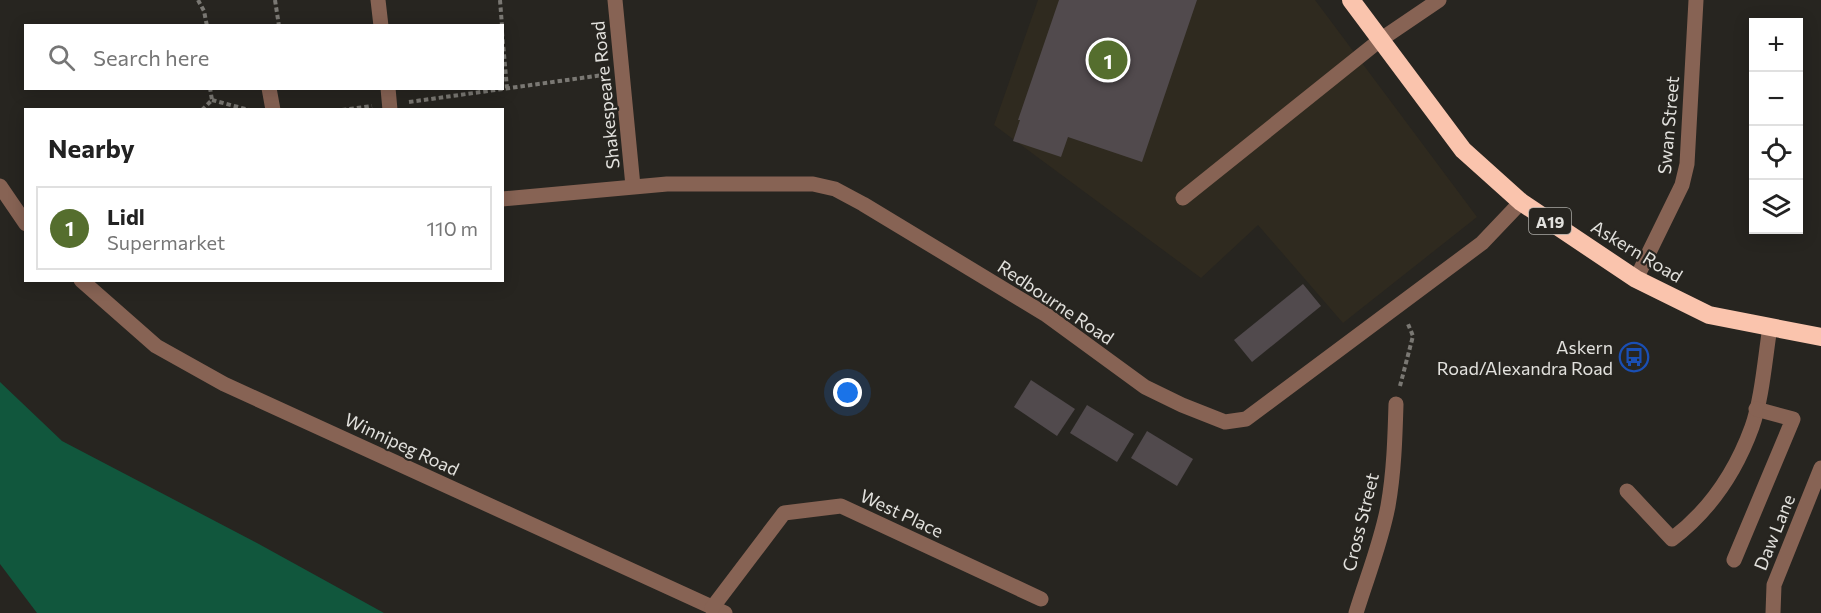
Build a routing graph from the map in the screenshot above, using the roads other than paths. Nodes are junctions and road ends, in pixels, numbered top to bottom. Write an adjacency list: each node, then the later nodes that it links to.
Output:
1 (378, 0): 6 (street)
2 (615, 0): 13 (street, Shakespeare Road)
3 (1351, 0): 7 (highway, Askern Road / A19)
4 (1438, 0): 7 (street)
5 (1696, 0): 18 (street, Swan Street)
6 (381, 24)
7 (1380, 40): 14 (street); 16 (highway, Askern Road / A19)
8 (269, 90): 11 (street)
9 (387, 90): 10 (street)
10 (389, 107)
11 (273, 108)
12 (0, 186): 17 (street)
13 (633, 186): 15 (street, Redbourne Road); 16 (street, Redbourne Road)
14 (1183, 198)
15 (504, 199)
16 (1521, 202): 18 (highway, Askern Road / A19)
17 (24, 221)
18 (1636, 279): 20 (highway, Askern Road / A19)
19 (83, 282): 28 (street, Winnipeg Road)
20 (1770, 327): 21 (highway, Askern Road / A19); 23 (street)
21 (1821, 337)
22 (1396, 404): 29 (street, Cross Street)
23 (1756, 409): 25 (street); 26 (street)
24 (1821, 468): 30 (street, Daw Lane)
25 (1627, 491)
26 (1734, 561)
27 (1041, 599): 28 (street, West Place)
28 (718, 610)
29 (1356, 613)
30 (1773, 613)

